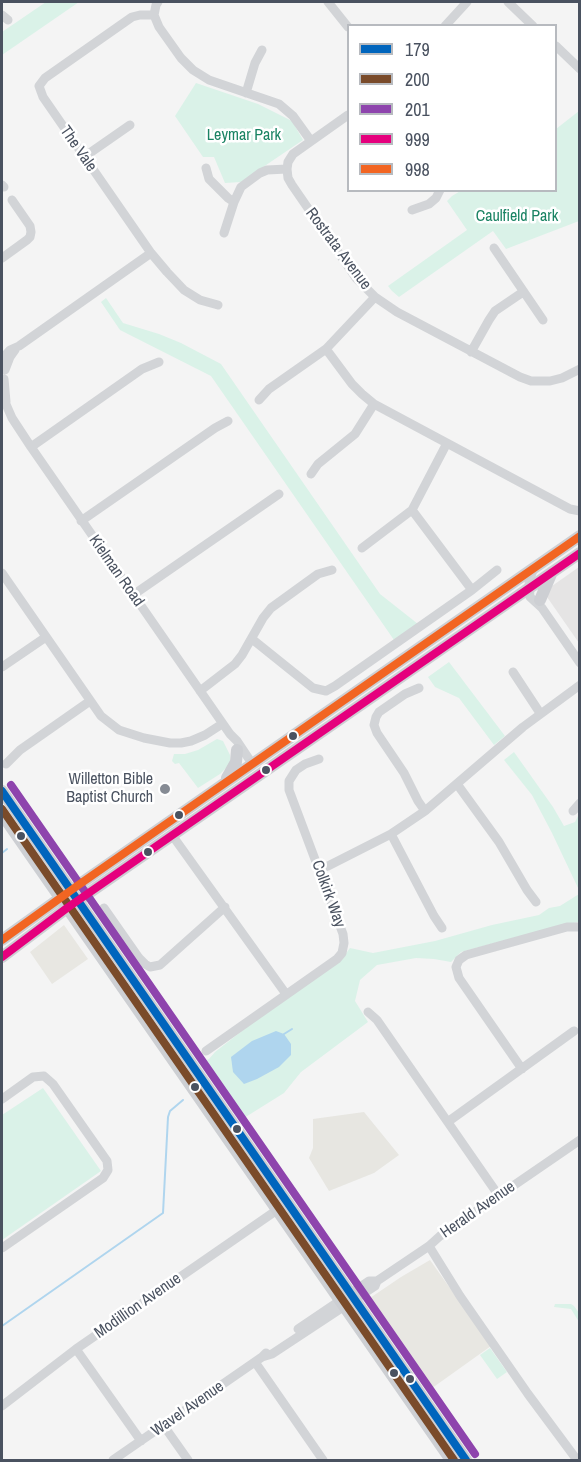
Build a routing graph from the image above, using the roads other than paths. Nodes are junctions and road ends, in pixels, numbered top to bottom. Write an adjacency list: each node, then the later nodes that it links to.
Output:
1 (158, 2): 5 (street)
2 (467, 2): 6 (street)
3 (508, 2): 7 (street)
4 (333, 3): 8 (street)
5 (154, 15): 12 (street); 16 (street, The Vale)
6 (447, 24)
7 (531, 24)
8 (347, 25)
9 (557, 48): 11 (street)
10 (262, 50): 12 (street)
11 (579, 69)
12 (246, 93): 15 (street)
13 (347, 116): 15 (street)
14 (130, 125): 16 (street)
15 (311, 141): 18 (street)
16 (84, 157): 25 (street, The Vale)
17 (206, 168): 21 (street)
18 (287, 169): 21 (street); 28 (street, Rostrata Avenue)
19 (439, 192): 22 (street)
20 (12, 200): 26 (street)
21 (234, 202): 23 (street)
22 (412, 210)
23 (224, 233)
24 (494, 248): 27 (street)
25 (151, 253): 29 (street, The Vale); 31 (street, Kielman Road)
26 (2, 258)
27 (523, 292): 30 (street); 33 (street)
28 (375, 297): 32 (street); 33 (street, Rostrata Avenue)
29 (218, 305)
30 (543, 320)
31 (19, 346): 34 (street, Kielman Road); 37 (street, Kielman Road)
32 (326, 349): 39 (street); 41 (street)
33 (471, 351): 36 (street, Rostrata Avenue)
34 (2, 359)
35 (159, 362): 44 (street)
36 (579, 371)
37 (3, 375): 40 (street, Kielman Road)
38 (2, 395): 40 (street, Kielman Road)
39 (259, 400)
40 (7, 404): 44 (street, Kielman Road)
41 (374, 404): 43 (street); 45 (street)
42 (228, 421): 49 (street)
43 (447, 443): 47 (street); 48 (street)
44 (31, 447): 49 (street, Kielman Road)
45 (311, 474)
46 (279, 494): 61 (street)
47 (412, 510): 51 (street); 60 (street)
48 (579, 511)
49 (81, 521): 61 (street, Kielman Road)
50 (579, 536): 53 (main road)
51 (362, 548)
52 (579, 553): 56 (main road)
53 (534, 568): 58 (main road); 59 (street)
54 (332, 570): 64 (street)
55 (497, 570): 60 (street)
56 (552, 571): 59 (main road); 62 (main road)
57 (2, 573): 63 (street)
58 (506, 587): 59 (street); 78 (main road)
59 (529, 587): 62 (street); 76 (main road)
60 (472, 591): 64 (street)
61 (133, 595): 70 (street, Kielman Road)
62 (541, 604): 65 (street)
63 (46, 637): 66 (street); 71 (street)
64 (252, 639): 70 (street)
65 (579, 663)
66 (2, 667)
67 (513, 672): 72 (street)
68 (579, 685): 72 (street)
69 (419, 688): 84 (street)
70 (200, 691): 73 (street, Kielman Road)
71 (90, 701): 73 (street); 79 (street)
72 (540, 713): 81 (street)
73 (222, 724): 74 (street, Kielman Road)
74 (230, 734): 75 (street, Kielman Road); 78 (street, Kielman Road)
75 (237, 750): 78 (street, Kielman Road); 80 (main road)
76 (284, 758): 78 (main road); 82 (main road)
77 (319, 759): 88 (street, Colkirk Way)
78 (251, 761): 80 (main road); 82 (main road)
79 (6, 764)
80 (223, 784): 89 (main road)
81 (457, 784): 84 (street); 90 (street)
82 (242, 788): 87 (main road)
83 (2, 792): 89 (main road)
84 (425, 811): 86 (street)
85 (2, 814): 89 (main road)
86 (391, 834): 88 (street); 94 (street)
87 (172, 835): 89 (main road); 91 (street)
88 (319, 869): 97 (street, Colkirk Way)
89 (68, 899): 95 (main road); 96 (main road); 106 (main road); 109 (main road)
90 (536, 902)
91 (225, 907): 92 (street); 97 (street)
92 (104, 908)
93 (579, 927): 101 (street)
94 (442, 928)
95 (2, 940)
96 (2, 957)
97 (286, 994): 100 (street, Colkirk Way)
98 (368, 1012): 103 (street)
99 (574, 1031): 101 (street)
100 (206, 1051)
101 (522, 1069): 103 (street)
102 (2, 1099): 108 (street)
103 (449, 1121): 105 (street)
104 (579, 1140): 105 (street, Herald Avenue)
105 (499, 1196): 107 (street, Herald Avenue)
106 (276, 1210): 109 (main road); 110 (street, Modillion Avenue)
107 (429, 1246): 109 (street, Herald Avenue); 120 (street)
108 (2, 1248)
109 (347, 1300): 111 (street, Wavel Avenue); 118 (main road); 119 (main road)
110 (76, 1349): 112 (street, Modillion Avenue); 114 (street)
111 (259, 1360): 113 (street, Wavel Avenue); 117 (street)
112 (2, 1406)
113 (164, 1426): 114 (street, Wavel Avenue); 116 (street)
114 (141, 1442): 115 (street, Wavel Avenue)
115 (113, 1461)
116 (188, 1461)
117 (323, 1461)
118 (451, 1461)
119 (466, 1461)
120 (577, 1461)

